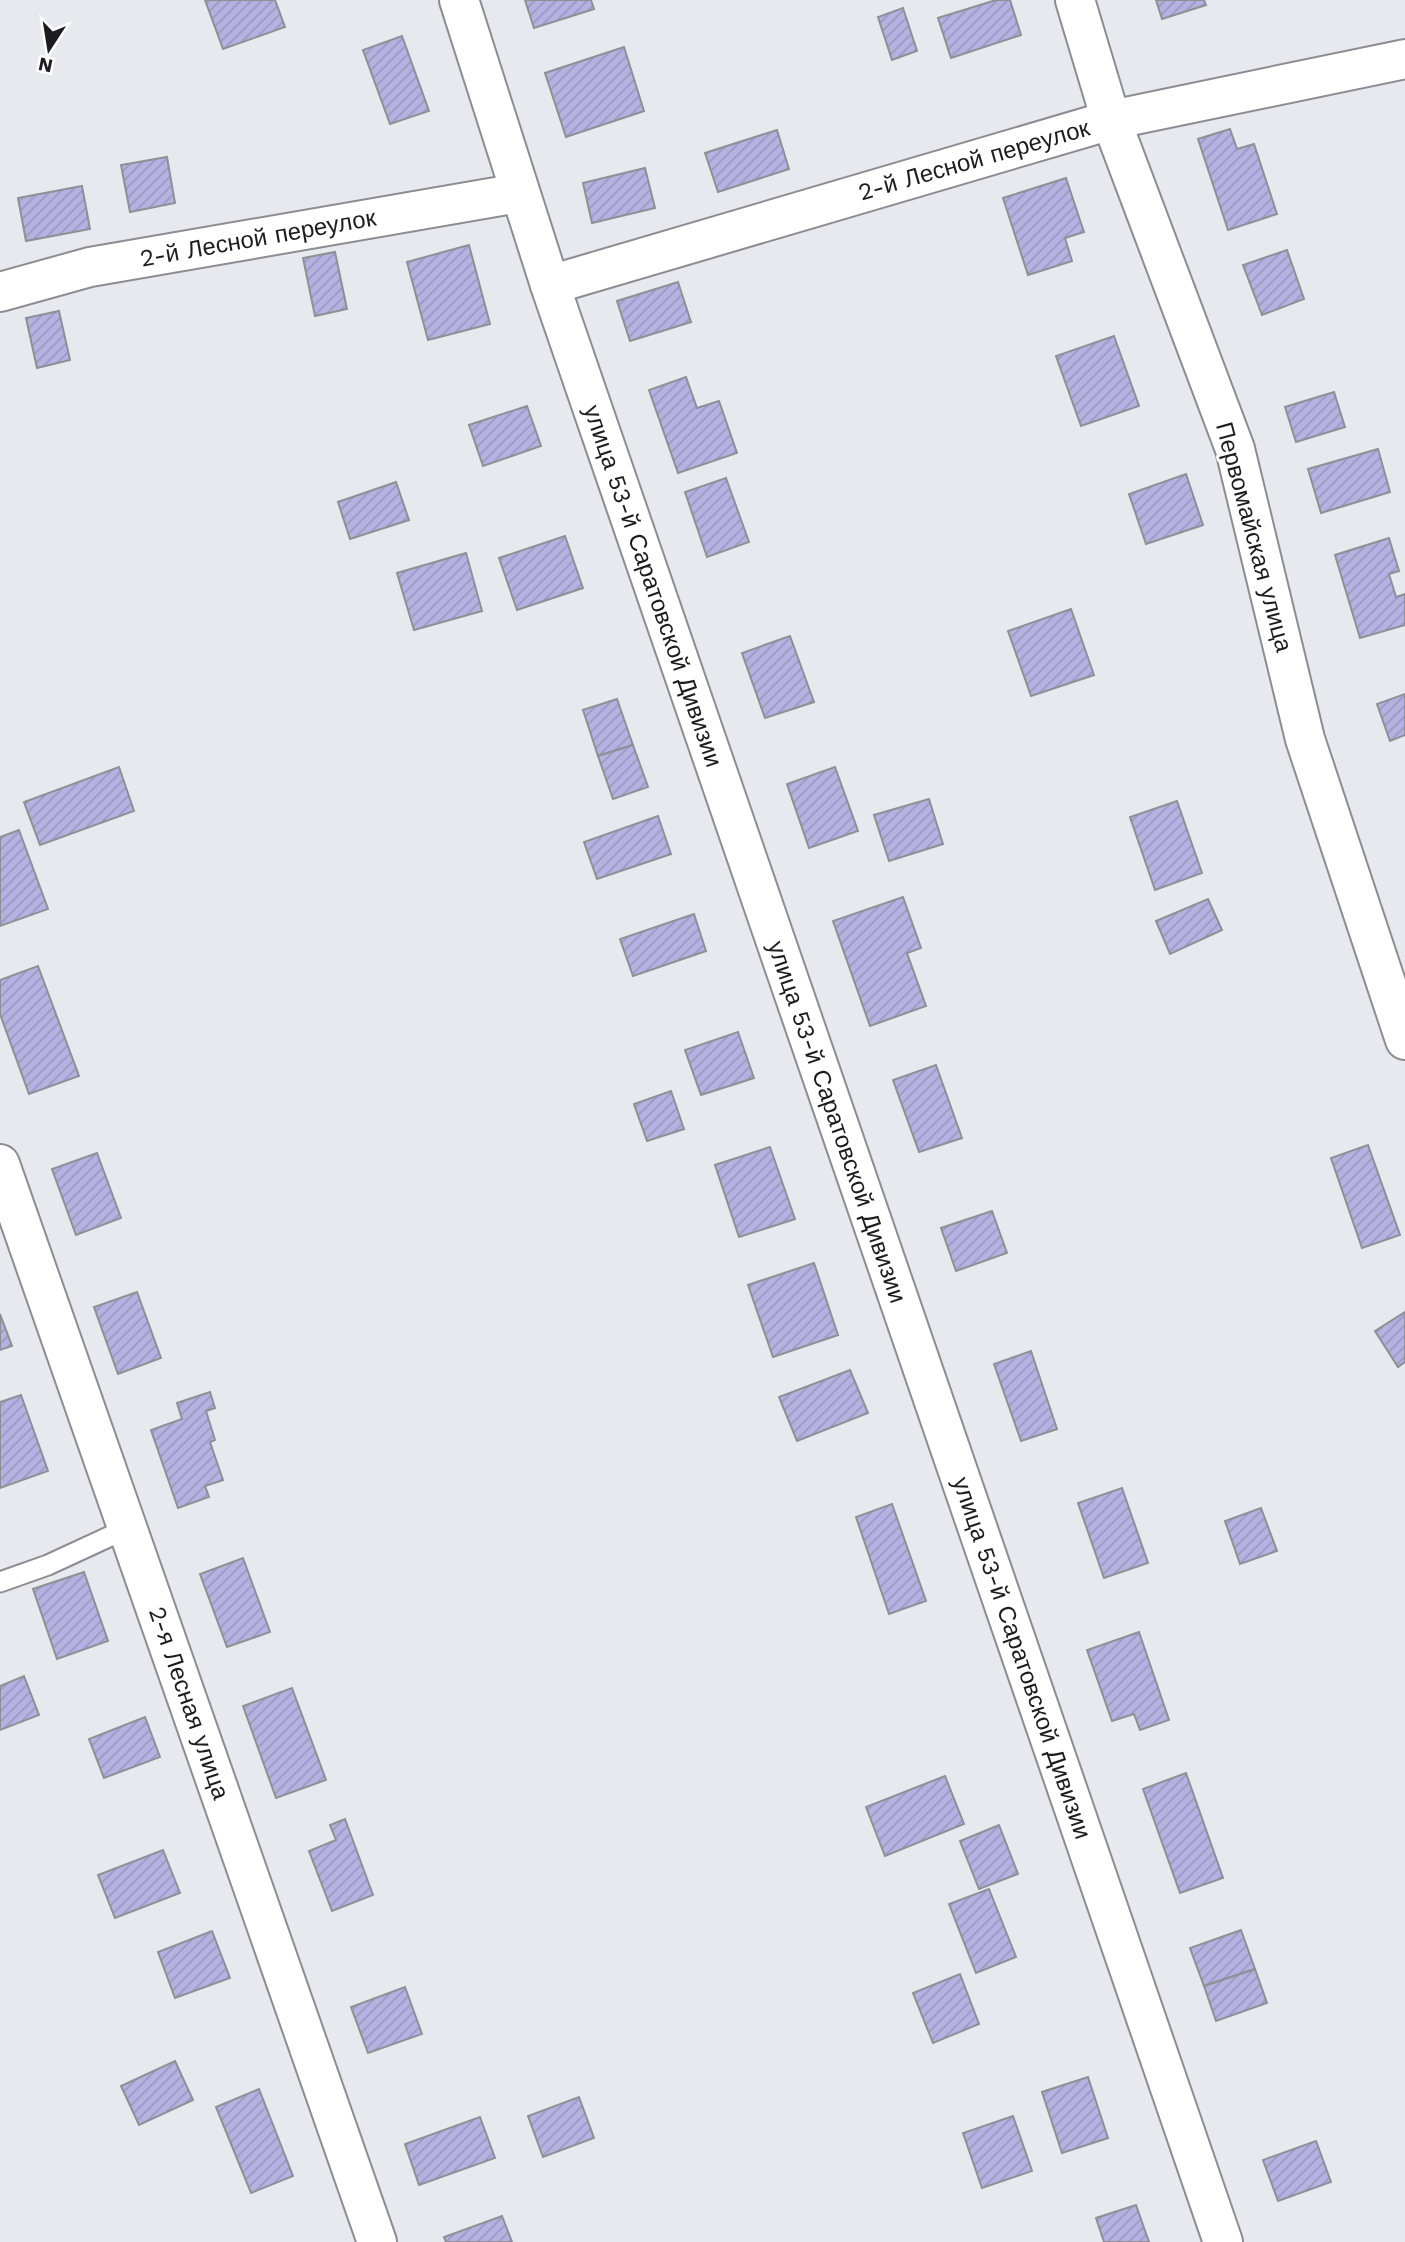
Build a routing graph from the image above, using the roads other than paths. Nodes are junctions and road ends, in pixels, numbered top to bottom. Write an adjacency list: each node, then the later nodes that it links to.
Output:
1 (459, 0): 5 (street, улица 53-й Саратовской Дивизии)
2 (1075, 0): 4 (street, Первомайская улица)
3 (1405, 59): 4 (street, 2-й Лесной переулок)
4 (1111, 120): 6 (street, 2-й Лесной переулок); 8 (street, Первомайская улица)
5 (519, 193): 6 (street, улица 53-й Саратовской Дивизии); 7 (street, 2-й Лесной переулок)
6 (550, 285): 13 (street, улица 53-й Саратовской Дивизии)
7 (0, 292)
8 (1405, 1040)
9 (0, 1164): 10 (street, 2-я Лесная улица)
10 (128, 1528): 11 (lane); 12 (street, 2-я Лесная улица)
11 (0, 1582)
12 (377, 2242)
13 (1223, 2242)

